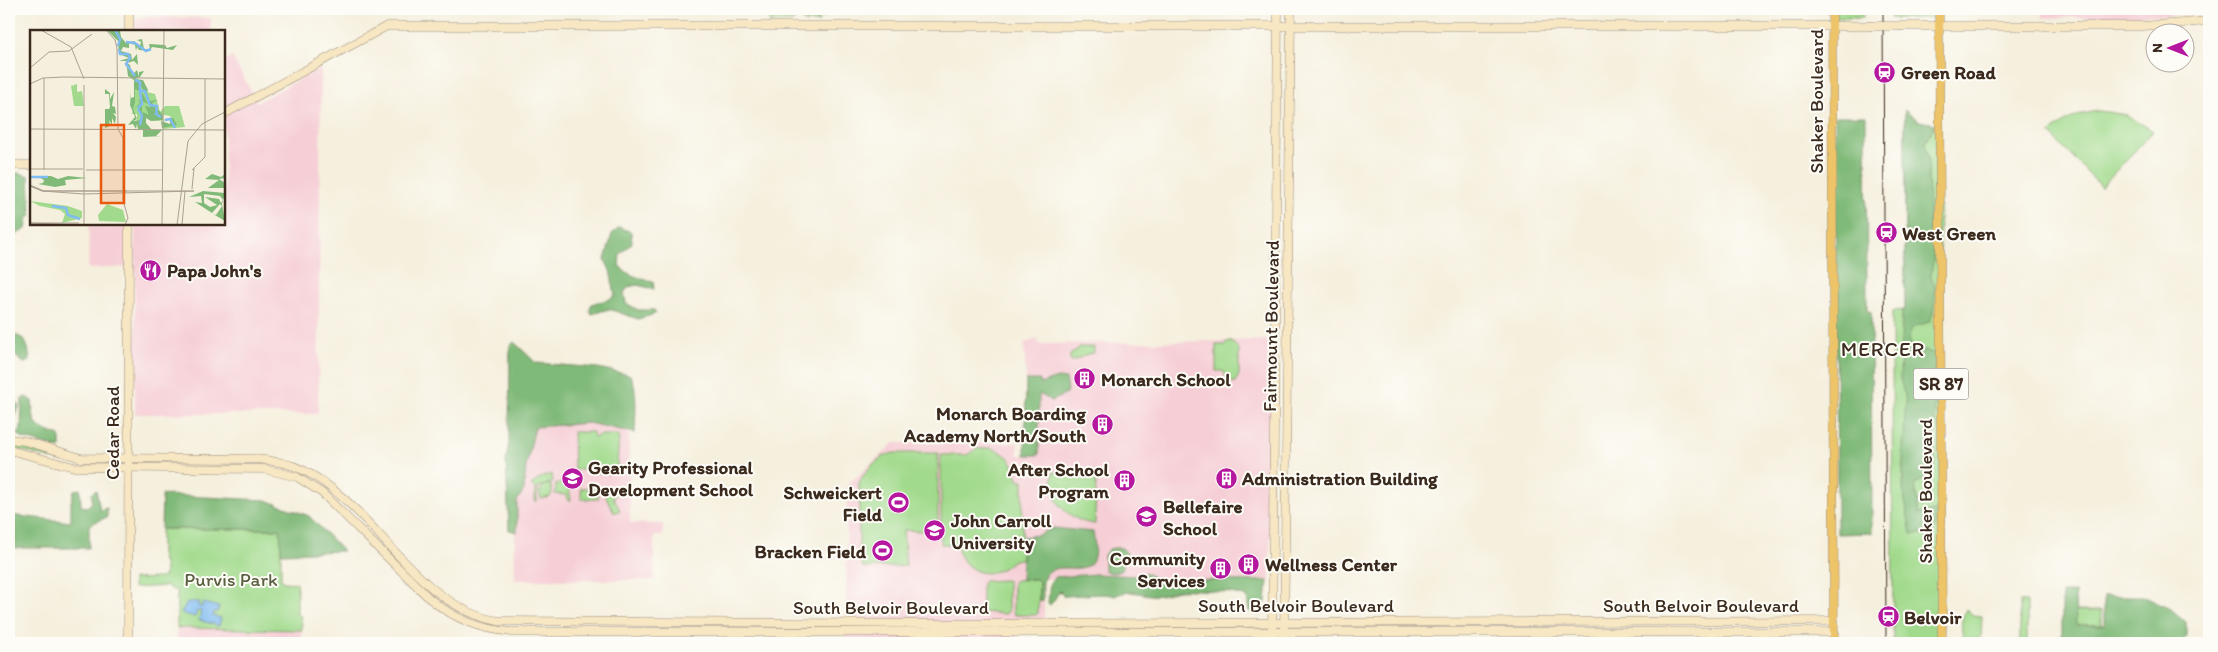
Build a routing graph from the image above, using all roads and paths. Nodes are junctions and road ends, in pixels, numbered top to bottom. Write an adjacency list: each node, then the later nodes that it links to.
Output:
1 (129, 9): 11 (street)
2 (1278, 9): 7 (street, Fairmount Boulevard)
3 (1291, 9): 8 (street, Fairmount Boulevard)
4 (1832, 9): 9 (main road, Shaker Boulevard)
5 (1939, 9): 10 (main road, Shaker Boulevard / SR 87)
6 (2209, 21): 10 (street)
7 (1278, 26): 8 (street); 12 (street); 16 (street, Fairmount Boulevard)
8 (1291, 26): 9 (street); 17 (street, Fairmount Boulevard)
9 (1832, 26): 10 (street, bridge); 23 (main road, Shaker Boulevard)
10 (1939, 26): 36 (main road, Shaker Boulevard / SR 87)
11 (129, 30)
12 (225, 113)
13 (9, 165): 14 (street)
14 (30, 165)
15 (129, 225): 20 (street, Cedar Road)
16 (1274, 406): 17 (street); 24 (street, Fairmount Boulevard)
17 (1286, 406): 25 (street, Fairmount Boulevard)
18 (9, 439): 20 (street, South Belvoir Boulevard)
19 (9, 450): 21 (street, South Belvoir Boulevard)
20 (128, 459): 21 (street, Cedar Road); 26 (street, South Belvoir Boulevard)
21 (128, 469): 27 (street, South Belvoir Boulevard); 32 (street, Cedar Road)
22 (1813, 621): 23 (street, South Belvoir Boulevard); 25 (street, South Belvoir Boulevard); 30 (street)
23 (1834, 621): 31 (main road, Shaker Boulevard)
24 (1272, 622): 25 (street, South Belvoir Boulevard); 26 (street, South Belvoir Boulevard); 28 (street, Fairmount Boulevard)
25 (1284, 622): 29 (street, Fairmount Boulevard)
26 (622, 623): 27 (street)
27 (621, 632): 28 (street, South Belvoir Boulevard)
28 (1272, 632): 29 (street, South Belvoir Boulevard); 33 (street, Fairmount Boulevard)
29 (1284, 632): 30 (street, South Belvoir Boulevard); 34 (street, Fairmount Boulevard)
30 (1813, 632): 31 (street, South Belvoir Boulevard)
31 (1834, 632): 35 (main road, Shaker Boulevard)
32 (128, 643)
33 (1272, 643)
34 (1284, 643)
35 (1834, 643)
36 (1942, 643)

